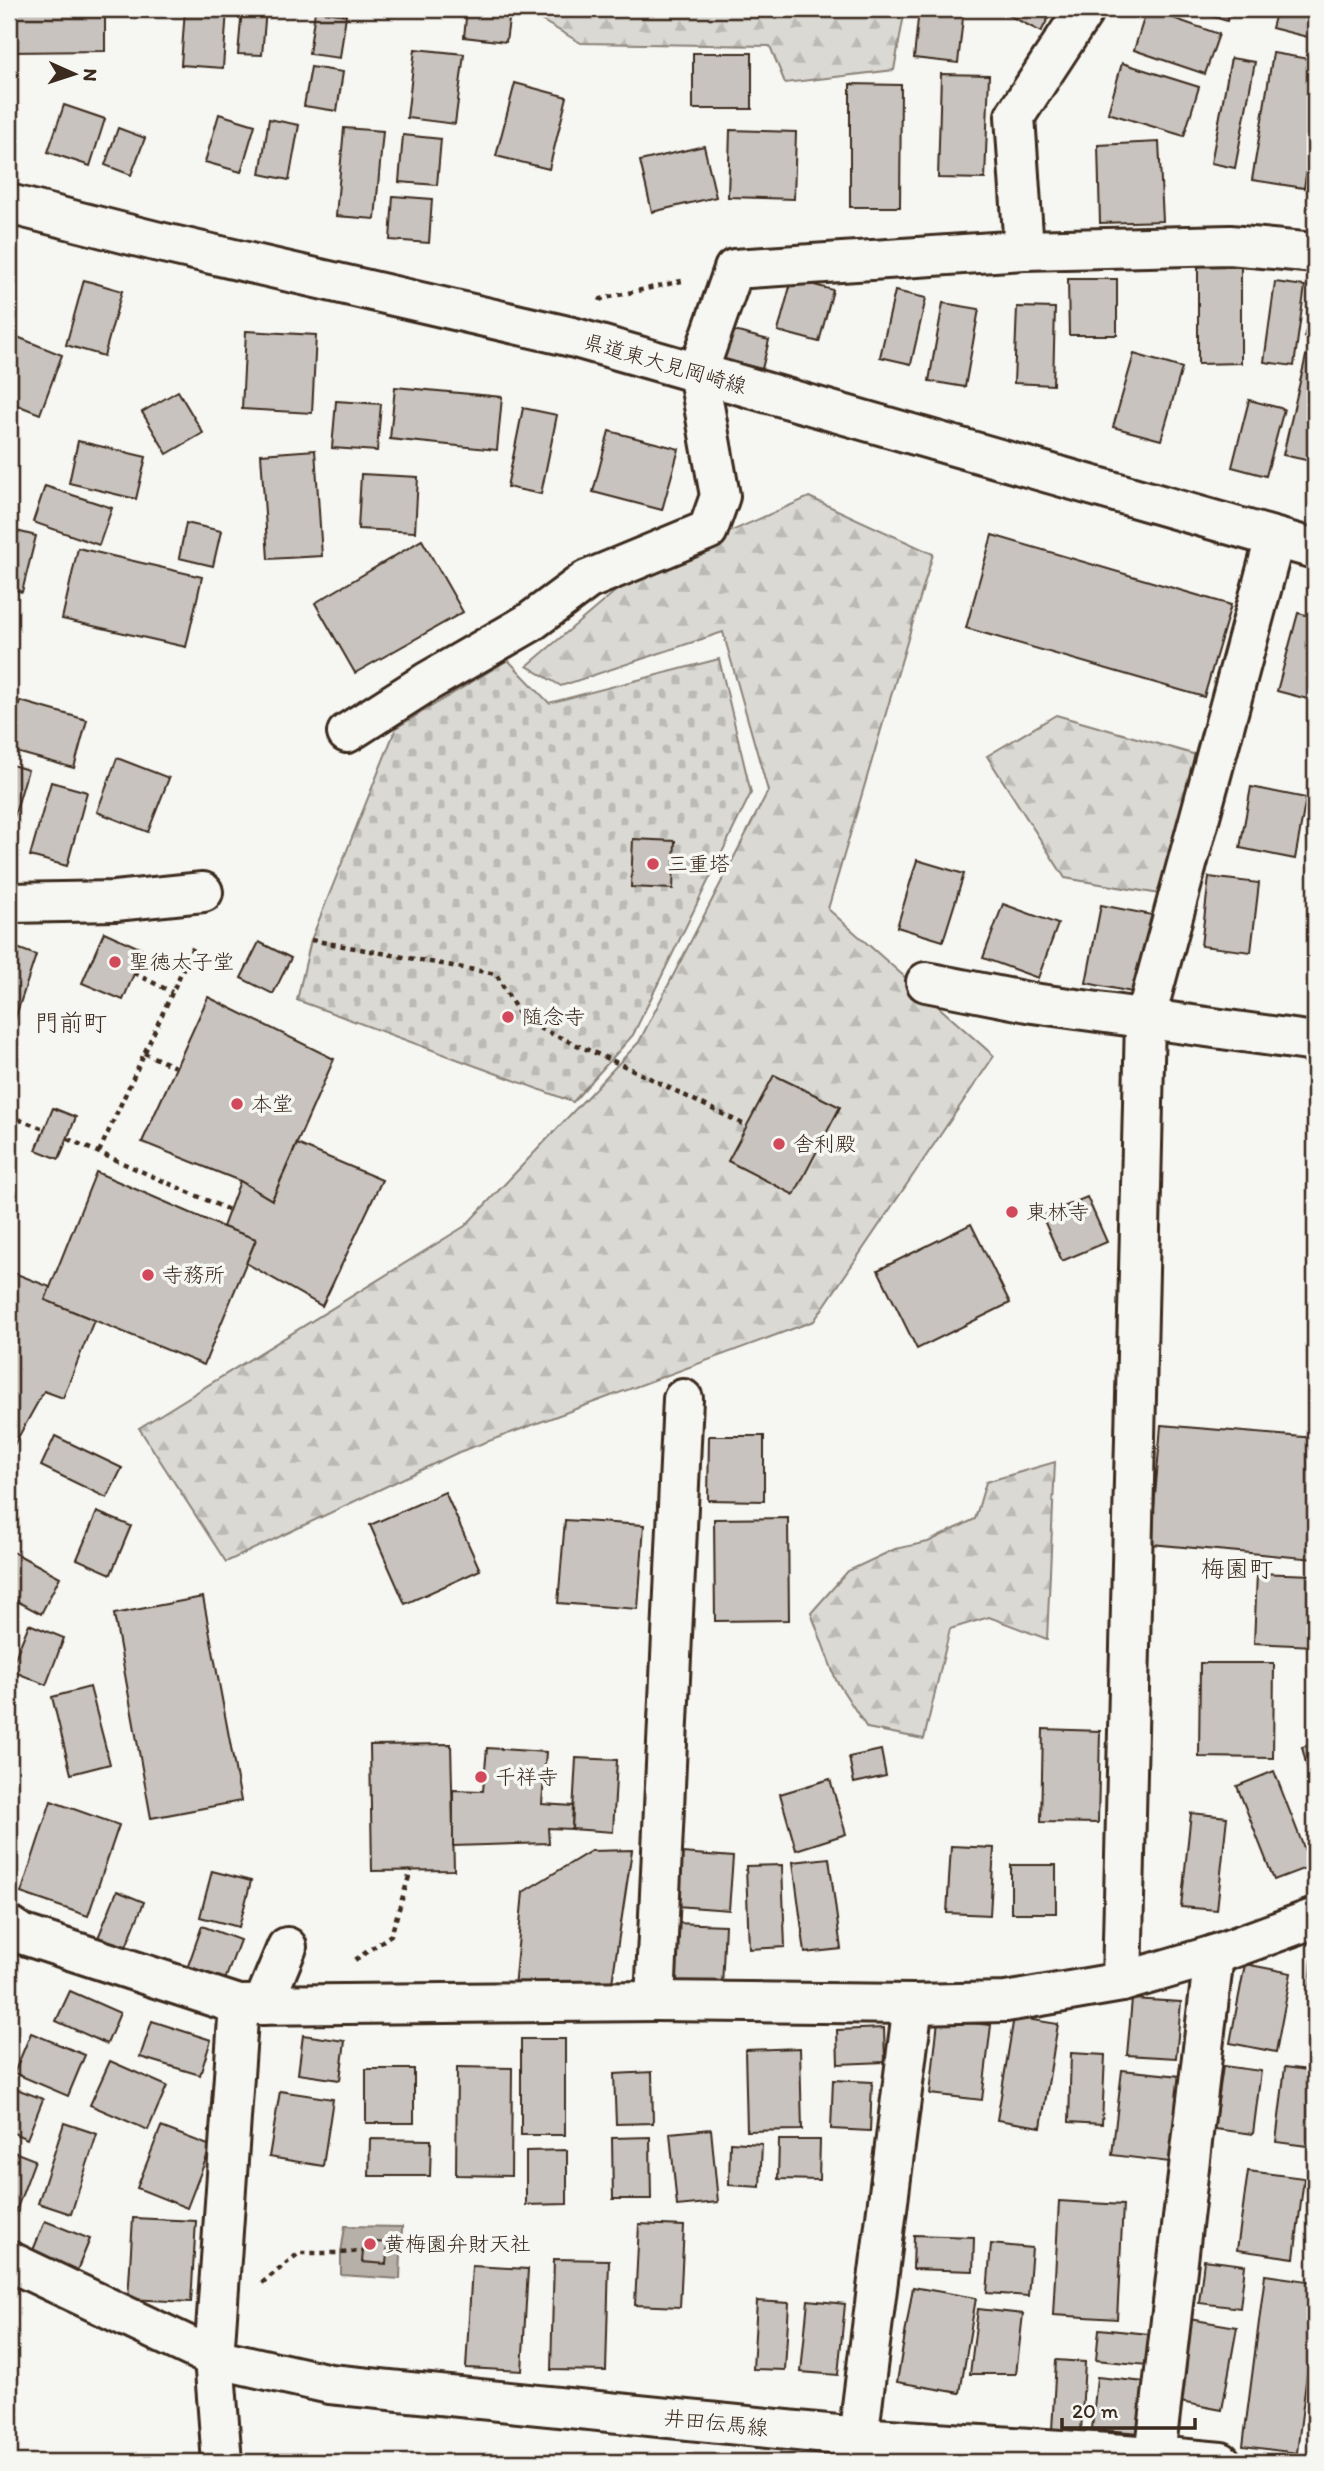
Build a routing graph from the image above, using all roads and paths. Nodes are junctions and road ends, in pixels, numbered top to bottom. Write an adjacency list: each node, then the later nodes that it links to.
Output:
1 (1085, 9): 3 (street)
2 (9, 204): 7 (street, 県道東大見岡崎線)
3 (1024, 250): 4 (street); 5 (street)
4 (1315, 253)
5 (734, 269): 6 (path); 7 (street)
6 (601, 299)
7 (698, 372): 8 (street, 県道東大見岡崎線); 10 (street)
8 (1275, 538): 9 (street, 県道東大見岡崎線); 18 (street)
9 (1315, 549)
10 (347, 733)
11 (203, 892): 12 (street)
12 (9, 903)
13 (311, 940): 23 (path)
14 (193, 947): 17 (path)
15 (134, 973): 17 (path)
16 (926, 982): 18 (street)
17 (173, 992): 20 (path)
18 (1145, 1020): 19 (street); 35 (street)
19 (1315, 1042)
20 (144, 1053): 21 (path); 26 (path)
21 (175, 1067)
22 (9, 1116): 24 (path)
23 (747, 1126)
24 (44, 1129)
25 (68, 1139): 26 (path)
26 (99, 1152): 27 (path)
27 (229, 1210)
28 (682, 1399): 36 (street)
29 (411, 1870): 33 (path)
30 (1315, 1918): 34 (street)
31 (9, 1926): 38 (street)
32 (287, 1947): 38 (street)
33 (373, 1947)
34 (1214, 1955): 35 (street); 44 (street)
35 (1122, 1982): 37 (street)
36 (655, 2001): 37 (street); 38 (street)
37 (914, 2004): 43 (street)
38 (251, 2005): 41 (street)
39 (363, 2251): 41 (path)
40 (9, 2261): 42 (street, 井田伝馬線)
41 (218, 2292): 42 (street)
42 (214, 2358): 43 (street, 井田伝馬線); 45 (street)
43 (856, 2450): 44 (street, 井田伝馬線)
44 (1156, 2456): 46 (street, 井田伝馬線)
45 (222, 2462)
46 (1221, 2462)

